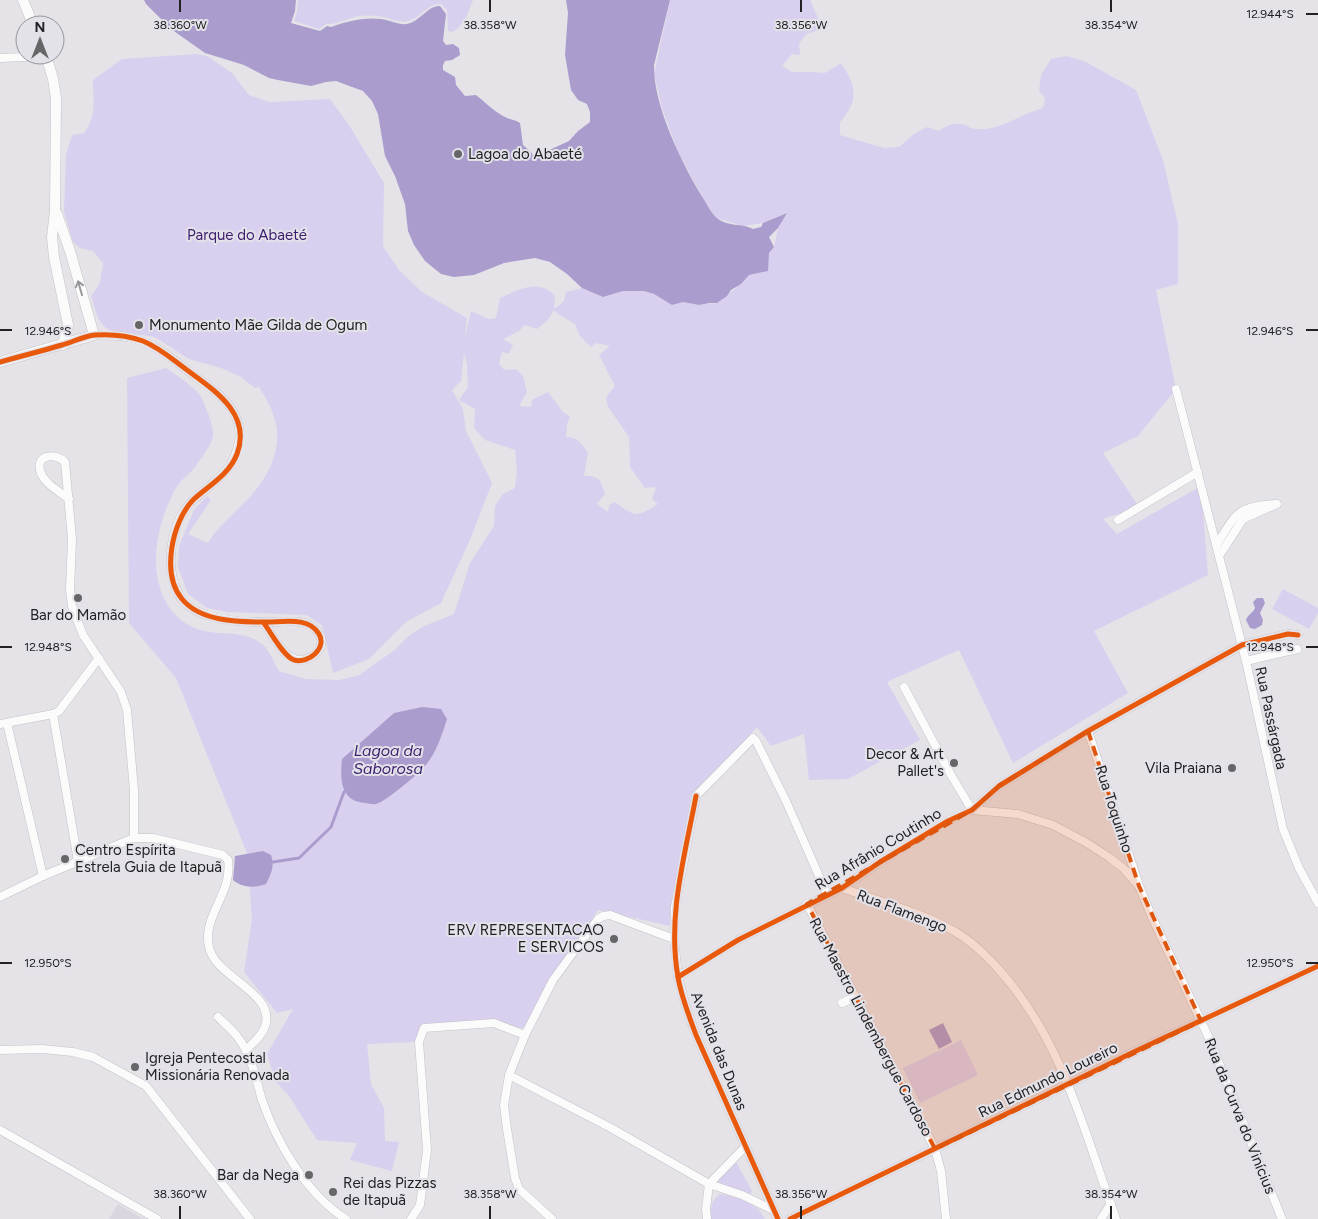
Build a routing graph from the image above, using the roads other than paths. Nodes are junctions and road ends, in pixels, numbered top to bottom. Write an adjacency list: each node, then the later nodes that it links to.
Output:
1 (23, 0): 2 (street)
2 (29, 15)
3 (15, 57): 4 (street)
4 (0, 58)
5 (49, 65): 6 (street)
6 (55, 211): 7 (street); 8 (street)
7 (70, 251): 8 (street); 9 (street, one-way to 7)
8 (54, 256): 10 (street)
9 (94, 335): 10 (street); 18 (street)
10 (63, 345): 11 (street)
11 (0, 362)
12 (1176, 389): 13 (street, Rua Passárgada)
13 (1198, 472): 15 (street); 16 (street, Rua Passárgada)
14 (69, 499): 14 (street); 22 (street)
15 (1118, 520)
16 (1216, 544): 17 (street, Rua Passárgada); 17 (street)
17 (1220, 556): 20 (street, Rua Passárgada)
18 (263, 622): 18 (street)
19 (1298, 635): 20 (street, Rua Afrânio Coutinho)
20 (1242, 646): 23 (street, Rua Passárgada); 27 (street, Rua Afrânio Coutinho)
21 (1297, 649): 23 (street)
22 (99, 658): 25 (street); 29 (street)
23 (1246, 660): 36 (street, Rua Passárgada)
24 (904, 687): 28 (street)
25 (53, 714): 26 (street); 30 (street)
26 (4, 724): 31 (street)
27 (1088, 731): 28 (street, Rua Afrânio Coutinho); 32 (street, Rua Toquinho)
28 (972, 810): 32 (street, Rua da Curva do Vinícius); 33 (street, Rua Afrânio Coutinho)
29 (134, 838): 30 (street); 47 (street)
30 (78, 861): 31 (street)
31 (43, 876): 35 (street)
32 (1139, 886): 44 (street, Rua da Curva do Vinícius)
33 (842, 888): 34 (street, Rua Afrânio Coutinho); 49 (street, Rua Flamengo)
34 (827, 894): 37 (street, Rua Afrânio Coutinho); 38 (street, Avenida das Dunas)
35 (0, 897)
36 (1318, 903)
37 (807, 904): 40 (street, Rua Afrânio Coutinho); 41 (street, Rua Maestro Lindembergue Cardoso)
38 (674, 939): 40 (street, Avenida das Dunas); 45 (street)
39 (1318, 966): 44 (street, Rua Edmundo Loureiro)
40 (678, 978): 51 (street, Avenida das Dunas)
41 (855, 997): 42 (street); 52 (street, Rua Maestro Lindembergue Cardoso)
42 (842, 1003)
43 (218, 1017): 47 (street)
44 (1201, 1021): 49 (street, Rua Edmundo Loureiro); 67 (street, Rua da Curva do Vinícius)
45 (525, 1035): 48 (street); 59 (street)
46 (0, 1050): 57 (street)
47 (246, 1050): 58 (street)
48 (509, 1075): 53 (street); 60 (street)
49 (1068, 1083): 52 (street, Rua Edmundo Loureiro); 54 (street, Rua Flamengo)
50 (0, 1130): 56 (street)
51 (745, 1147): 53 (street); 55 (street, Avenida das Dunas)
52 (935, 1149): 63 (street, Rua Edmundo Loureiro); 64 (street, Rua Maestro Lindembergue Cardoso)
53 (709, 1184): 55 (street); 61 (street)
54 (1111, 1204): 65 (street); 66 (street, Rua Flamengo)
55 (773, 1210): 62 (street, Avenida das Dunas)
56 (156, 1219)
57 (250, 1219)
58 (346, 1219)
59 (410, 1219)
60 (552, 1219)
61 (707, 1219)
62 (778, 1219)
63 (790, 1219)
64 (946, 1219)
65 (1101, 1219)
66 (1116, 1219)
67 (1282, 1219)

